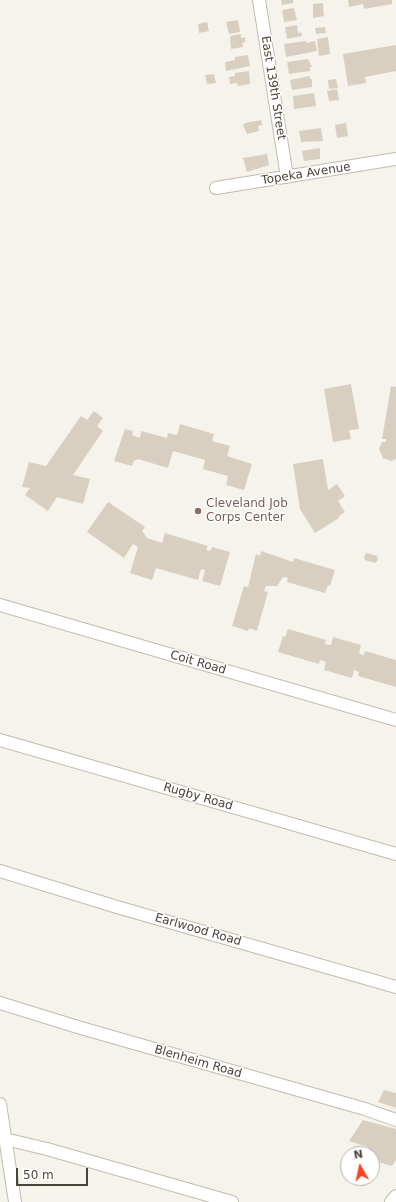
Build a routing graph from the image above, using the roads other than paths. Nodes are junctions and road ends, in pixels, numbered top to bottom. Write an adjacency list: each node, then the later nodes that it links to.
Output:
1 (259, 0): 3 (street, East 139th Street)
2 (396, 159): 3 (street, Topeka Avenue)
3 (287, 177): 4 (street, Topeka Avenue)
4 (216, 188)
5 (0, 605): 6 (street, Coit Road)
6 (396, 720)
7 (0, 740): 8 (street, Rugby Road)
8 (396, 854)
9 (0, 872): 10 (street, Earlwood Road)
10 (396, 987)
11 (0, 1003): 13 (street, Blenheim Road)
12 (0, 1104): 14 (street)
13 (396, 1120)
14 (5, 1139): 16 (street); 17 (street)
15 (396, 1196): 18 (street)
16 (16, 1202)
17 (232, 1202)
18 (391, 1202)

